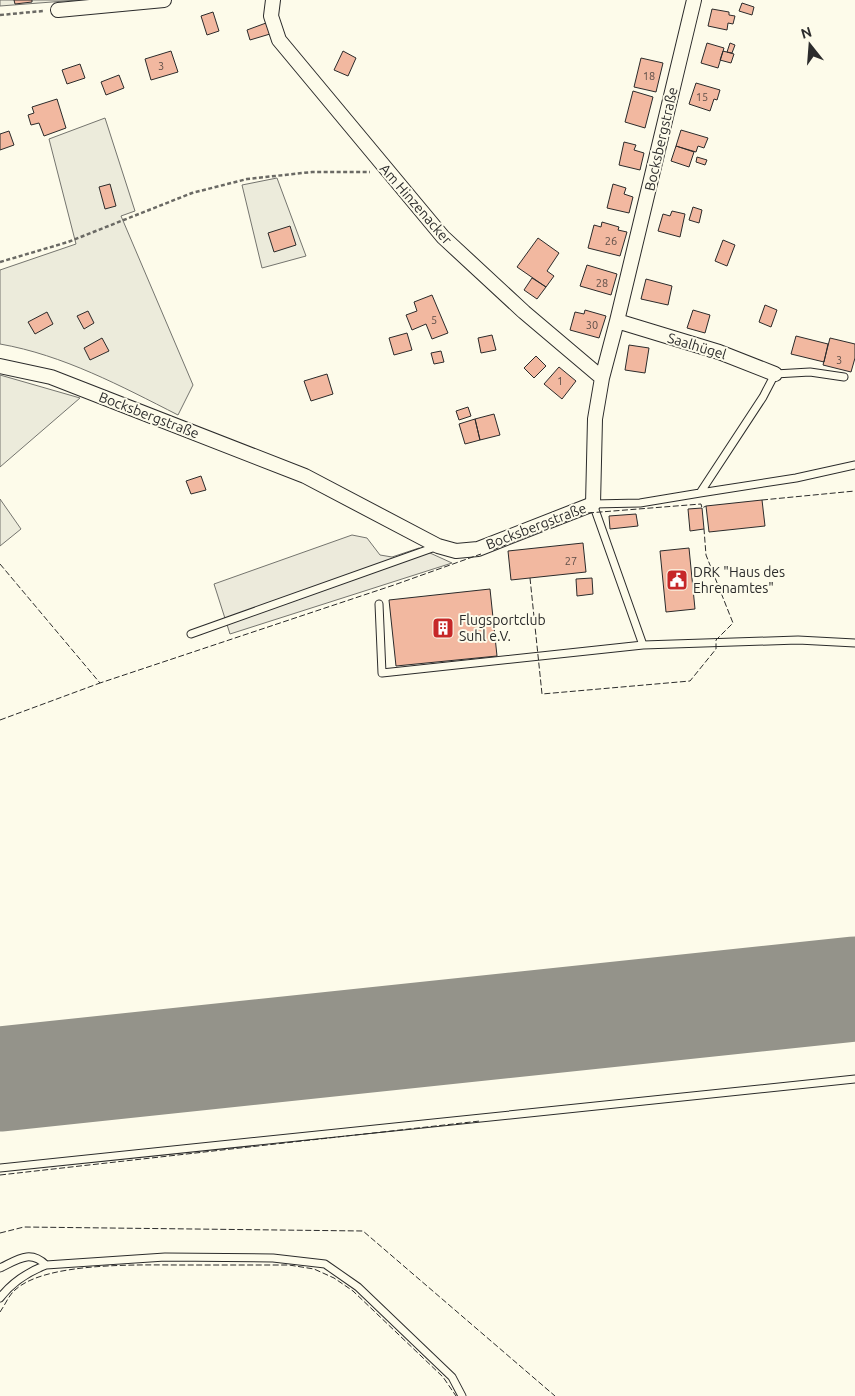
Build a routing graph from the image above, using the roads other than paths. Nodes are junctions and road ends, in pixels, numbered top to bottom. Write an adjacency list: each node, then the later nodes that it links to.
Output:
1 (164, 0): 4 (street)
2 (274, 0): 8 (street, Am Hinzenacker)
3 (694, 0): 5 (street, Bocksbergstraße)
4 (58, 10)
5 (617, 322): 7 (street, Saalhügel); 8 (street, Bocksbergstraße)
6 (0, 366): 13 (street, Bocksbergstraße)
7 (775, 374): 9 (lane); 11 (lane)
8 (602, 378): 12 (street, Bocksbergstraße)
9 (844, 378)
10 (855, 465): 11 (lane)
11 (700, 493): 12 (lane)
12 (594, 504): 13 (street, Bocksbergstraße); 17 (lane)
13 (438, 546): 15 (lane)
14 (379, 604): 17 (lane)
15 (191, 634)
16 (855, 642): 17 (lane)
17 (643, 644)
18 (855, 1079): 19 (lane)
19 (0, 1168)
20 (46, 1265): 21 (lane); 22 (lane); 23 (lane)
21 (0, 1268)
22 (0, 1298)
23 (462, 1396)

